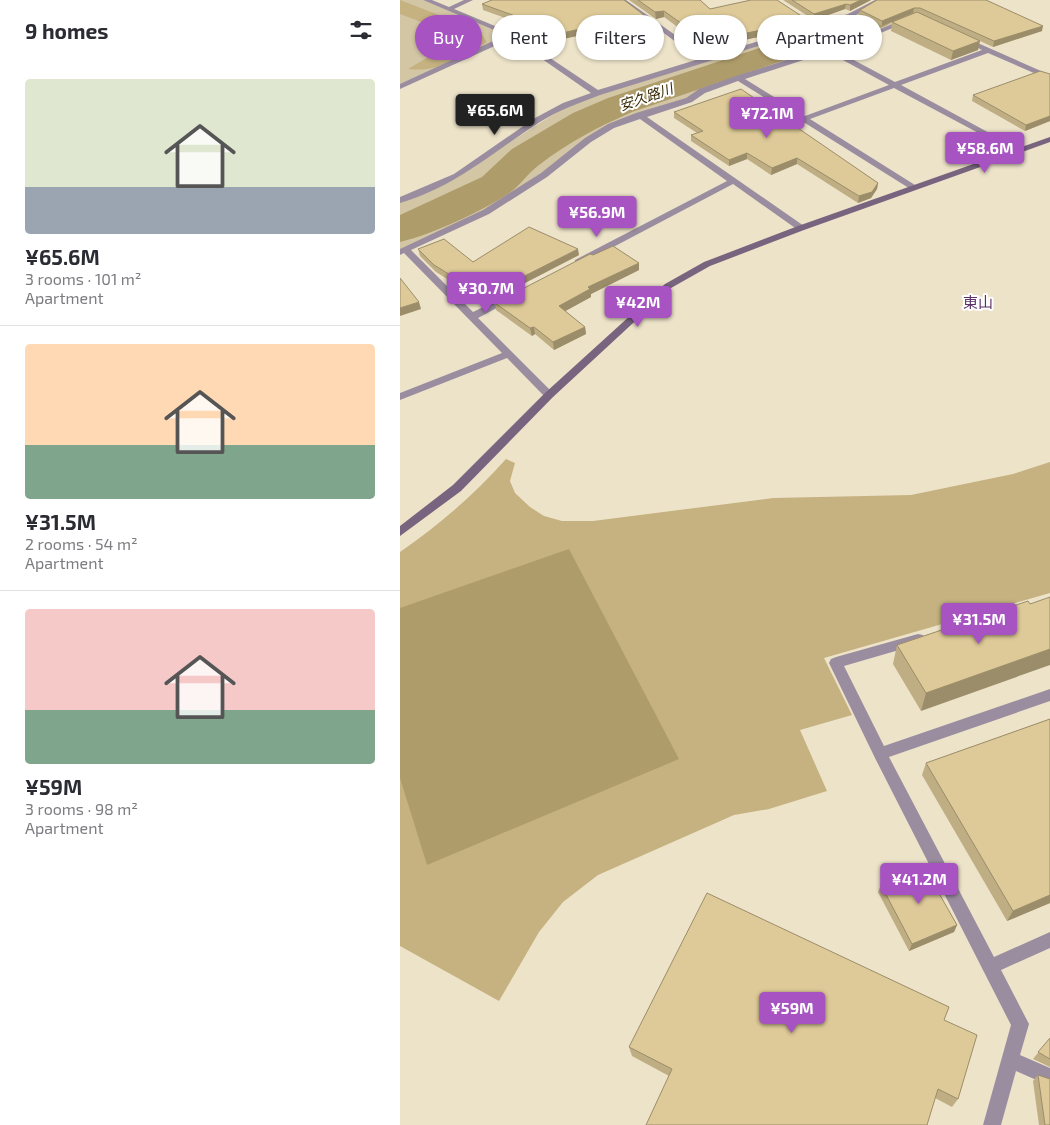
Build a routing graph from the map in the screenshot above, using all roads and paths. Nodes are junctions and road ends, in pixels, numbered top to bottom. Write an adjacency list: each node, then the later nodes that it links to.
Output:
1 (426, 0): 5 (street)
2 (470, 0): 5 (street)
3 (622, 0): 17 (street)
4 (880, 0): 6 (street)
5 (449, 8): 8 (street)
6 (854, 15)
7 (916, 16): 9 (street)
8 (492, 26)
9 (882, 29)
10 (952, 33): 13 (street)
11 (492, 44): 21 (street)
12 (757, 45): 17 (street)
13 (988, 50): 19 (street); 20 (street)
14 (549, 60): 22 (street)
15 (794, 60): 18 (street)
16 (848, 60): 20 (street)
17 (706, 61): 22 (street)
18 (739, 78): 23 (street); 24 (street)
19 (1050, 78)
20 (894, 86): 24 (street); 26 (street)
21 (400, 87)
22 (597, 93): 29 (street)
23 (639, 115): 27 (street); 31 (street)
24 (804, 119): 28 (street)
25 (1050, 139): 26 (street)
26 (1016, 151): 28 (street)
27 (733, 181): 30 (street); 32 (street)
28 (912, 187): 30 (street)
29 (400, 200)
30 (801, 228): 36 (street)
31 (403, 251): 34 (street)
32 (568, 267)
33 (516, 294): 34 (street)
34 (472, 317): 35 (street)
35 (508, 354): 36 (street); 37 (street)
36 (549, 395): 38 (street)
37 (400, 397)
38 (402, 527)
39 (929, 636): 41 (street)
40 (1050, 695): 41 (street)
41 (880, 754): 43 (street)
42 (1050, 940): 43 (street)
43 (992, 966): 44 (street)
44 (1010, 1058): 45 (street); 46 (street)
45 (1050, 1077)
46 (992, 1125)

